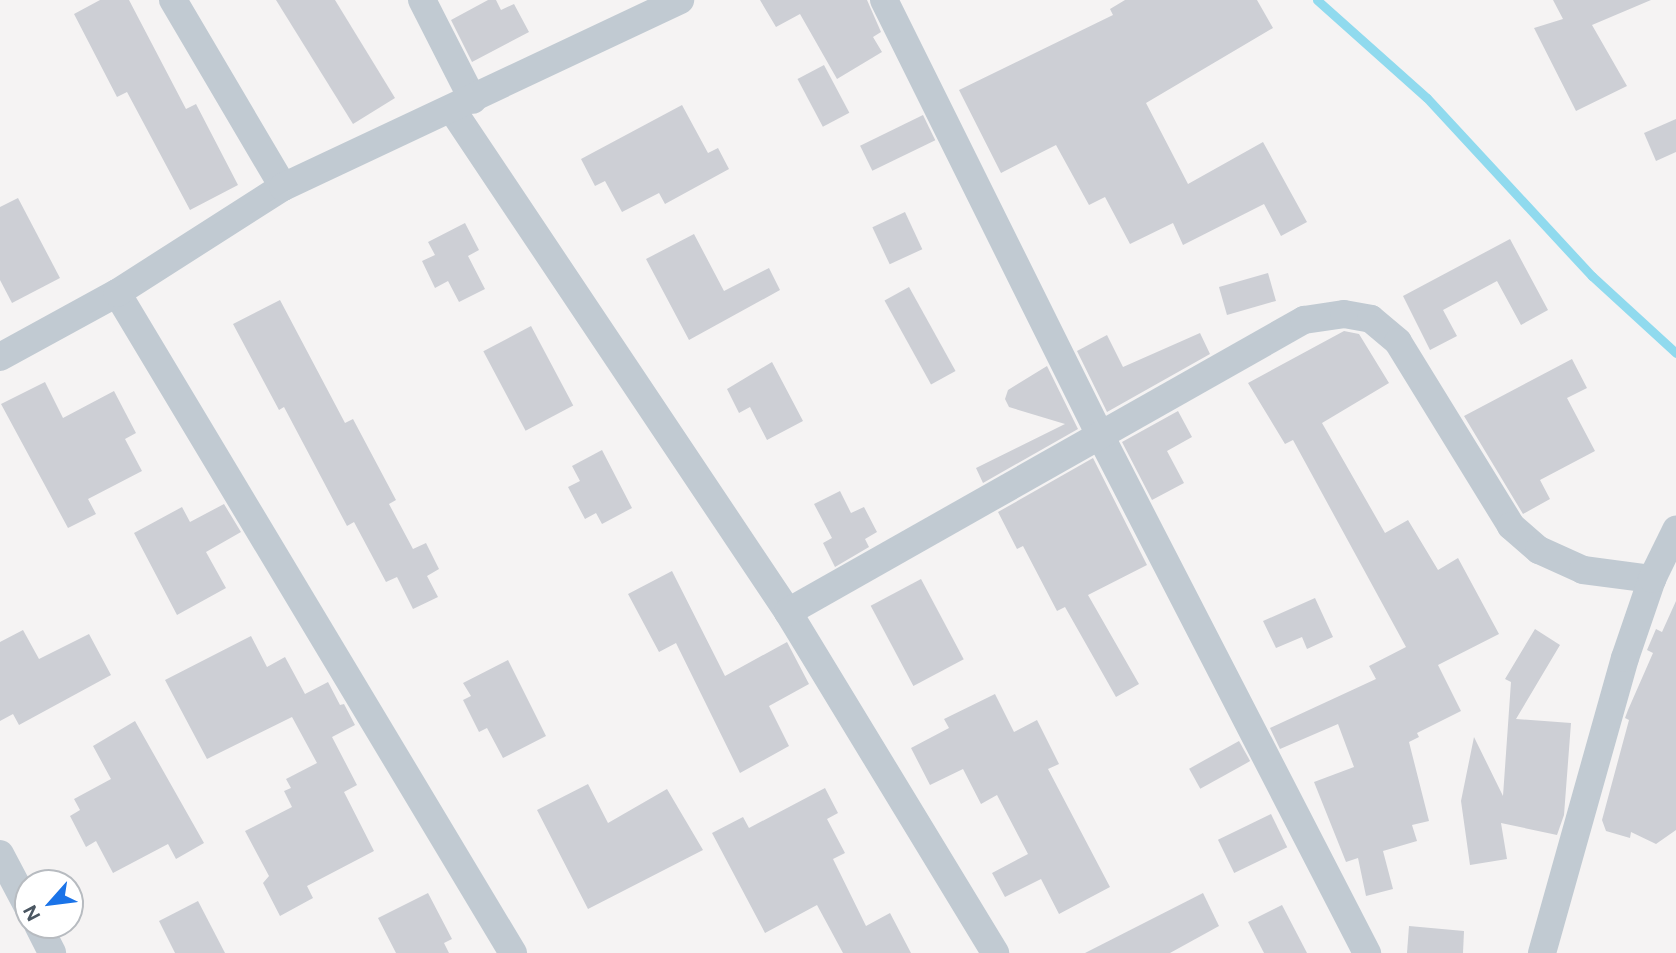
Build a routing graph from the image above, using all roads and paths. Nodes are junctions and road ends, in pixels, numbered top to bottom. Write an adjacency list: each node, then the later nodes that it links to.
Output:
1 (173, 0): 6 (street)
2 (422, 0): 5 (street)
3 (680, 0): 5 (street)
4 (884, 0): 9 (street)
5 (463, 106): 6 (street); 12 (street)
6 (283, 187): 7 (street)
7 (117, 293): 8 (street); 15 (street)
8 (0, 357)
9 (1101, 437): 11 (street); 12 (street); 17 (street)
10 (1676, 530): 11 (street)
11 (1652, 579): 18 (street)
12 (788, 612): 16 (street)
13 (0, 854): 14 (street)
14 (14, 880)
15 (513, 953)
16 (995, 953)
17 (1367, 953)
18 (1542, 953)

